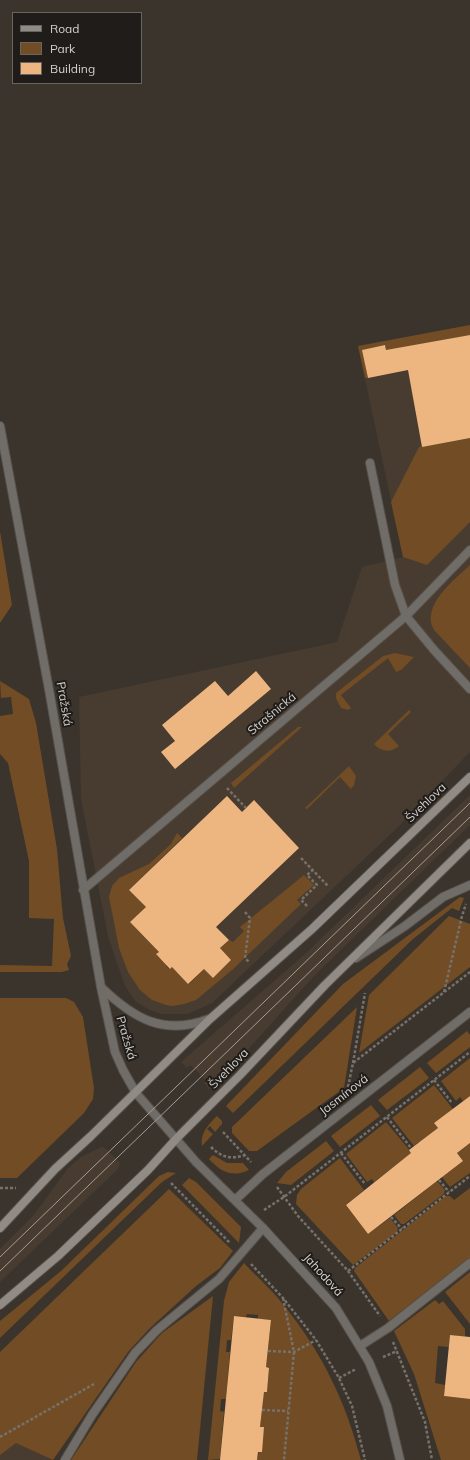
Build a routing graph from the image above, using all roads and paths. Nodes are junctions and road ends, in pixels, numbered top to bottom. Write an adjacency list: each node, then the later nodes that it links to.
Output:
1 (0, 426): 14 (street, Pražská)
2 (370, 463): 4 (street)
3 (470, 550): 4 (street, Strašnická)
4 (406, 616): 5 (street); 14 (street, Strašnická)
5 (470, 689)
6 (470, 777): 25 (main road, Švehlova)
7 (225, 786): 8 (path)
8 (246, 808)
9 (470, 843): 19 (main road, Švehlova)
10 (301, 858): 11 (path)
11 (313, 870): 13 (path); 15 (path)
12 (470, 885): 19 (street)
13 (328, 886)
14 (83, 890): 21 (street, Pražská)
15 (307, 906)
16 (245, 912): 18 (path)
17 (462, 916): 22 (path)
18 (248, 962)
19 (343, 966): 34 (main road, Švehlova)
20 (470, 972): 22 (path)
21 (101, 987): 25 (street, Pražská); 29 (street, Pražská)
22 (444, 992): 27 (path)
23 (365, 993): 27 (path)
24 (470, 1012): 31 (street, Jasmínová)
25 (210, 1019): 29 (main road, Švehlova)
26 (470, 1052): 28 (path)
27 (353, 1063): 31 (path)
28 (434, 1080): 30 (path); 32 (path)
29 (136, 1092): 34 (street, Pražská); 52 (main road, Švehlova)
30 (452, 1103)
31 (345, 1110): 49 (street, Jasmínová)
32 (387, 1116): 36 (path); 37 (path)
33 (223, 1132): 38 (path)
34 (177, 1138): 49 (street, Jahodová); 59 (main road, Švehlova)
35 (211, 1147): 38 (path)
36 (411, 1148)
37 (340, 1152): 43 (path); 48 (path)
38 (245, 1155): 39 (path)
39 (251, 1162)
40 (470, 1176): 47 (path)
41 (439, 1180): 47 (path)
42 (171, 1182): 55 (path)
43 (365, 1184)
44 (277, 1187): 48 (path)
45 (0, 1188): 46 (path)
46 (19, 1188)
47 (449, 1192): 54 (path)
48 (284, 1197): 51 (path); 57 (path)
49 (235, 1200): 51 (street, Jahodová)
50 (391, 1217): 54 (path)
51 (252, 1218): 53 (street, Jahodová)
52 (0, 1228)
53 (263, 1228): 55 (street); 63 (street, Jahodová)
54 (402, 1229): 57 (path)
55 (241, 1254): 58 (path); 70 (street)
56 (470, 1264): 63 (street)
57 (348, 1271): 60 (path)
58 (283, 1298): 61 (path); 65 (path)
59 (0, 1305)
60 (383, 1322)
61 (316, 1340): 65 (path); 72 (path)
62 (392, 1340): 74 (path)
63 (360, 1346): 73 (street, Jahodová)
64 (268, 1351): 65 (path)
65 (294, 1352): 68 (path)
66 (95, 1383): 69 (path)
67 (262, 1410): 68 (path)
68 (288, 1412): 71 (path)
69 (0, 1437)
70 (65, 1460)
71 (284, 1460)
72 (365, 1460)
73 (400, 1460)
74 (432, 1460)

